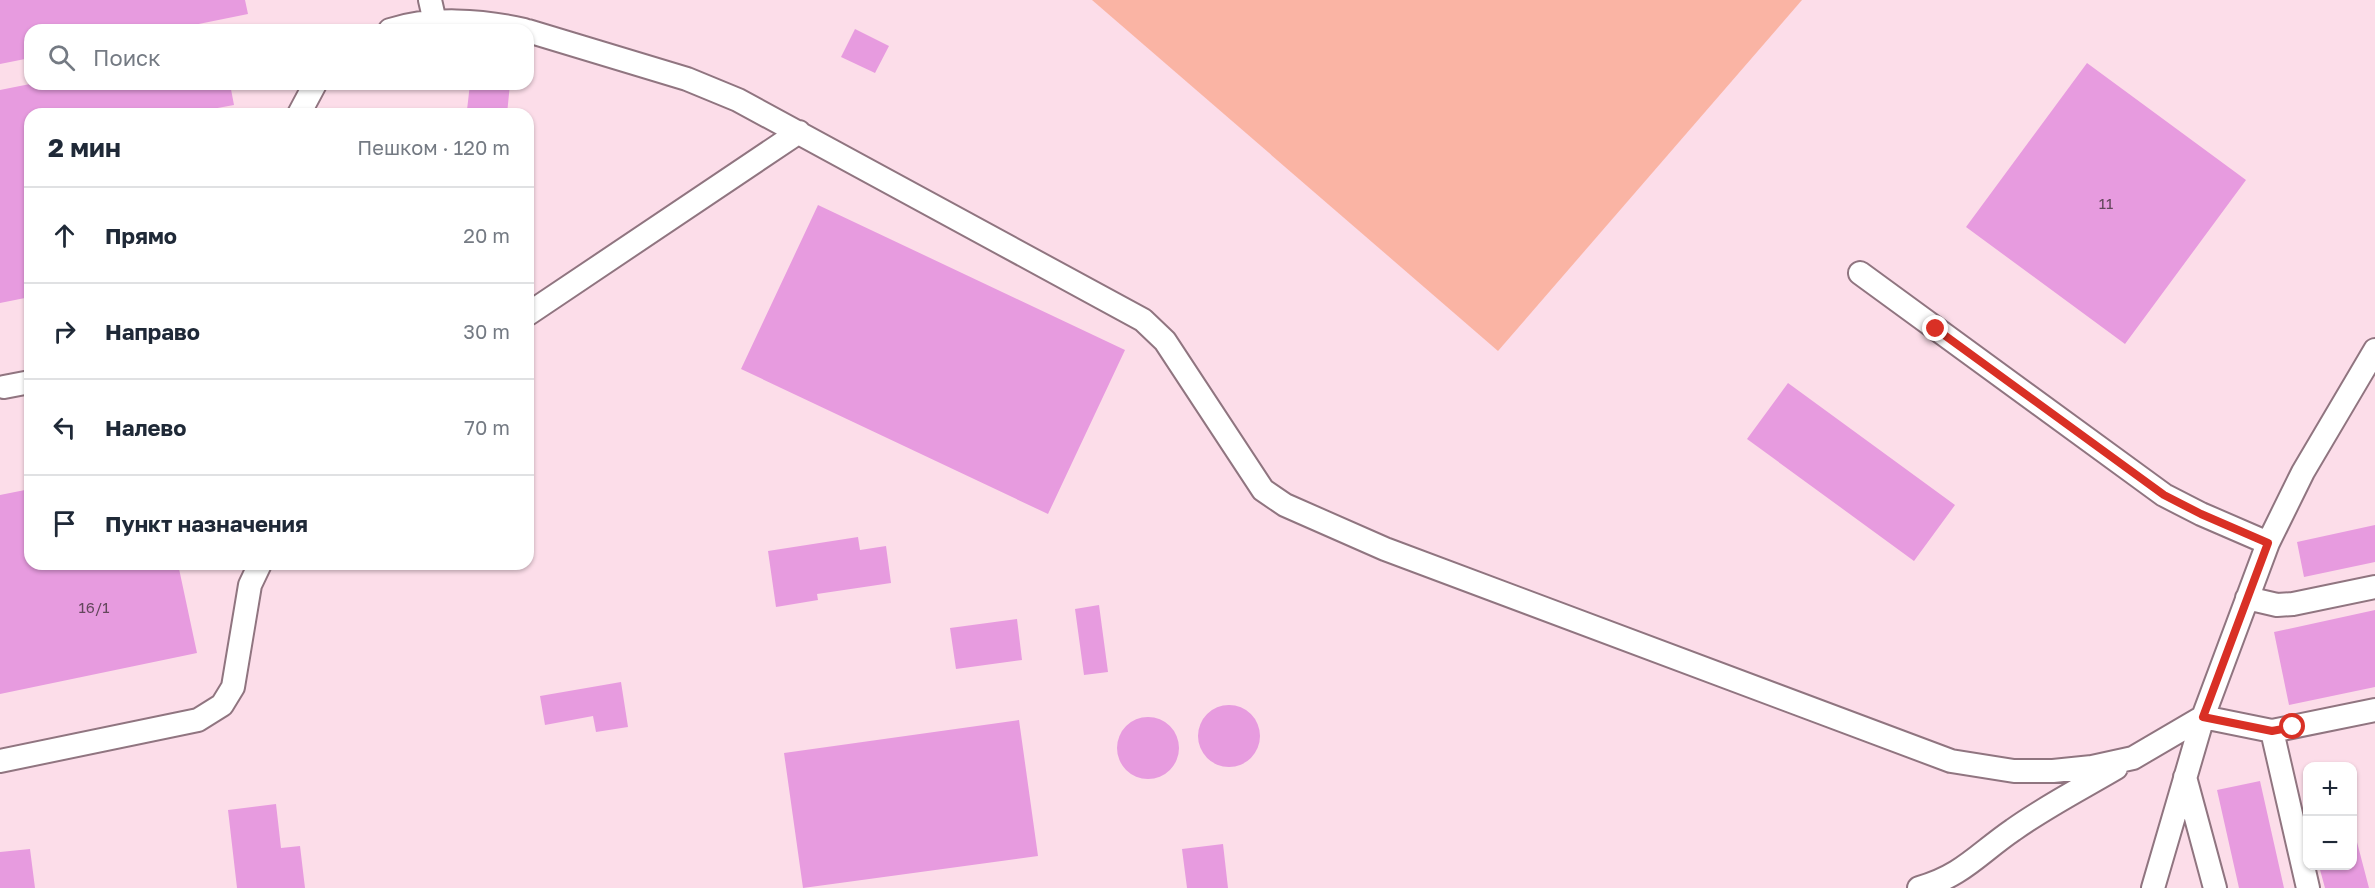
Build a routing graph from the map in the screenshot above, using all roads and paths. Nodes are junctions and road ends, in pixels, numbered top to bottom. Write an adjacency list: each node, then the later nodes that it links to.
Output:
1 (430, 0): 2 (lane)
2 (435, 22): 3 (lane); 4 (lane)
3 (424, 24)
4 (484, 24)
5 (534, 33): 8 (lane)
6 (312, 90): 7 (lane)
7 (302, 108)
8 (799, 132): 10 (lane); 21 (lane)
9 (1860, 273): 14 (lane)
10 (534, 310)
11 (2375, 350): 14 (lane)
12 (24, 383): 13 (lane)
13 (4, 387)
14 (2268, 543): 17 (lane)
15 (257, 570): 22 (lane)
16 (2375, 587): 17 (lane)
17 (2247, 598): 19 (lane)
18 (2375, 710): 20 (lane)
19 (2203, 717): 20 (lane); 21 (lane); 23 (lane)
20 (2272, 731): 27 (lane)
21 (2133, 758): 24 (lane)
22 (0, 761)
23 (2185, 777): 25 (lane); 26 (lane)
24 (1919, 888)
25 (2153, 888)
26 (2215, 888)
27 (2308, 888)

